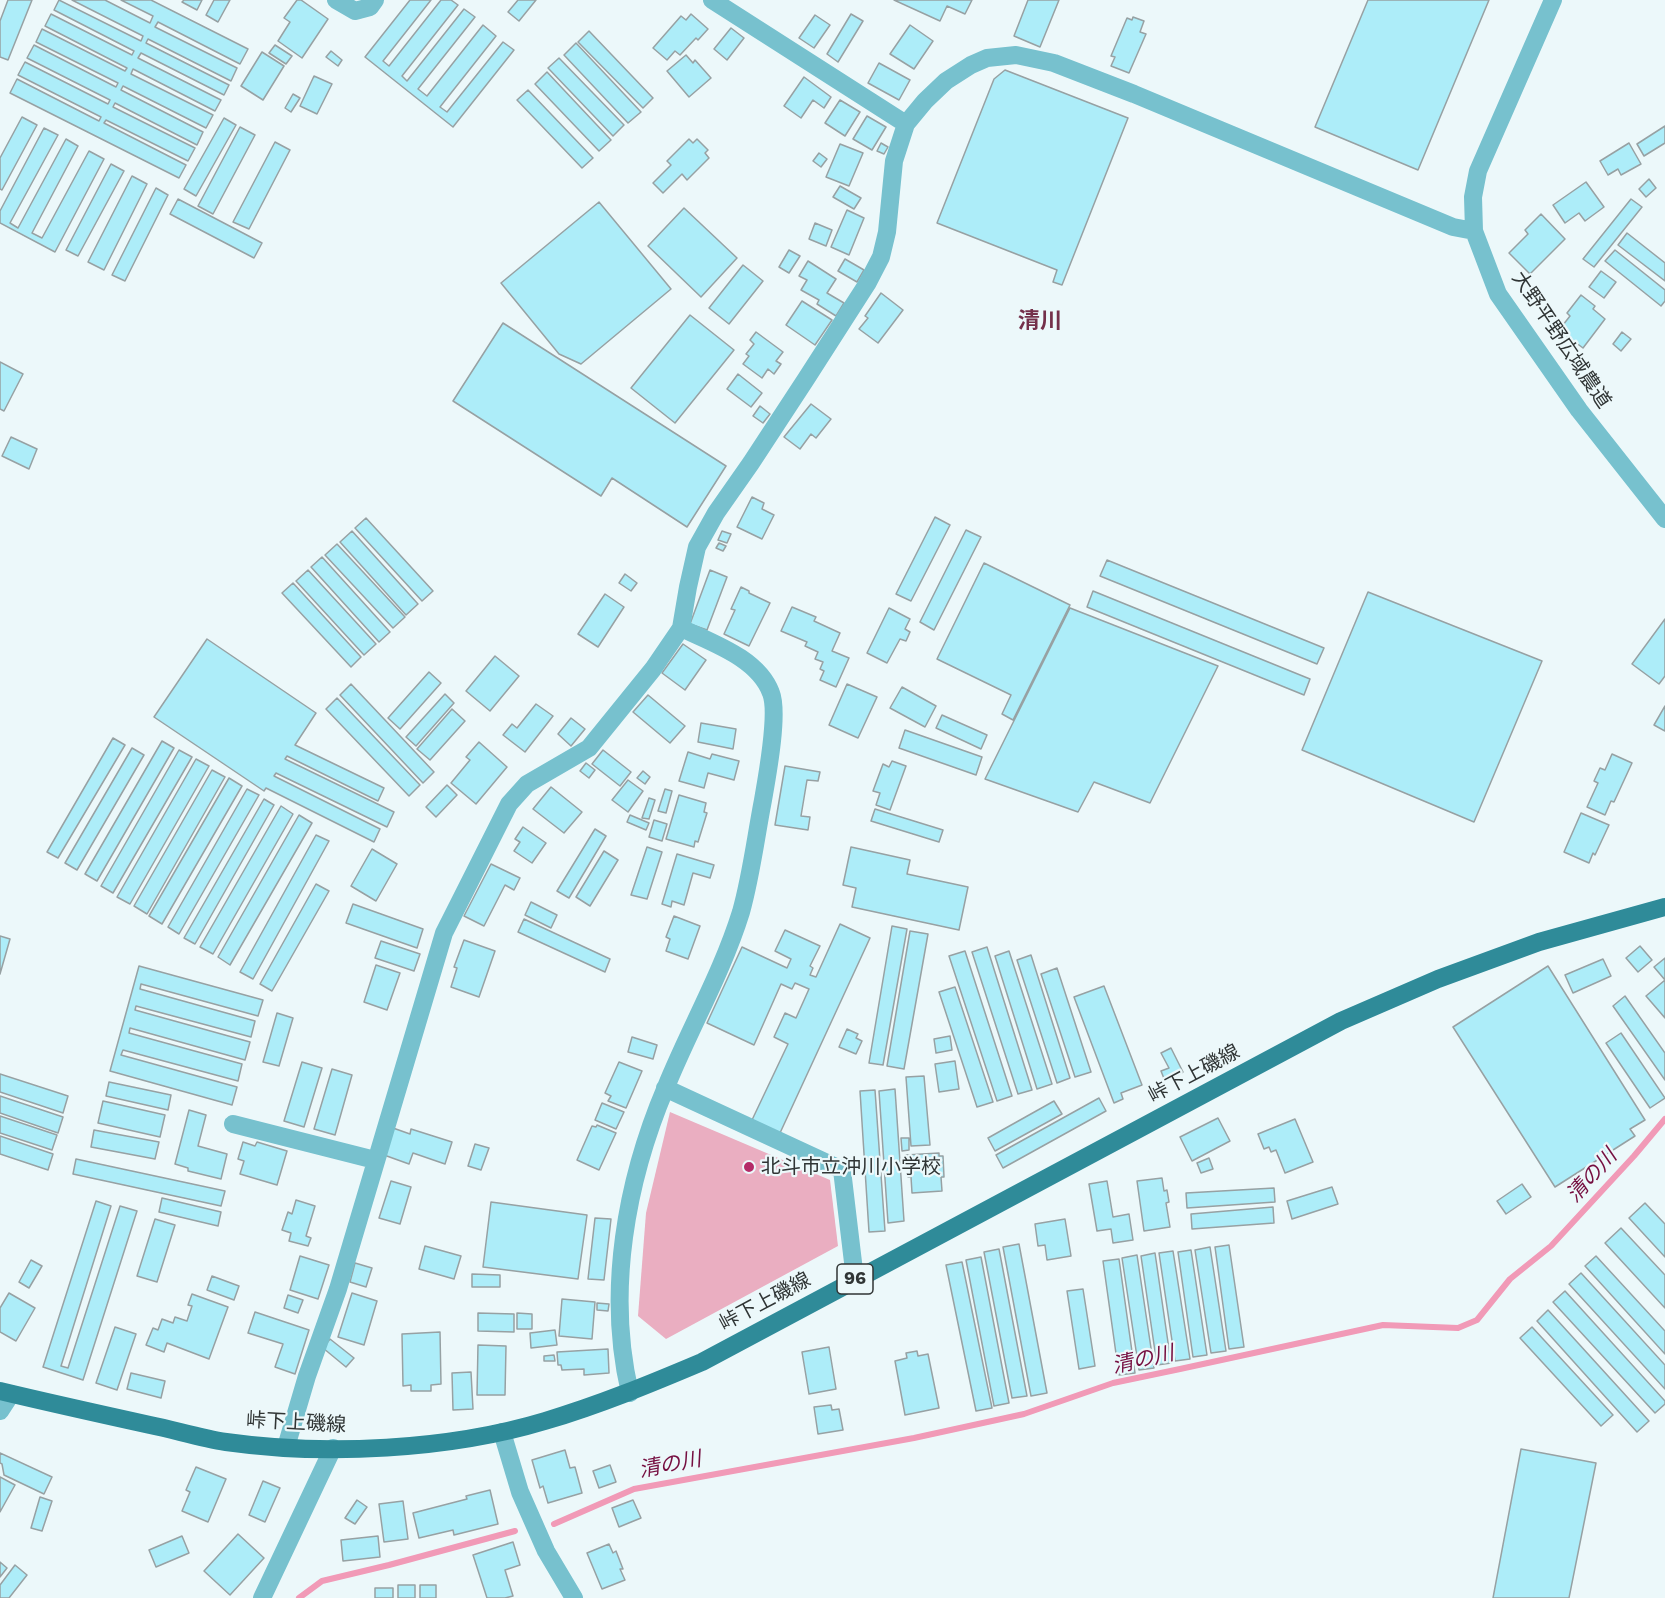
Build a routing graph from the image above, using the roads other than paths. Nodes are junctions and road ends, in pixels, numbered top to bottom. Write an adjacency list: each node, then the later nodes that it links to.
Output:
1 (336, 0): 2 (street)
2 (375, 0)
3 (712, 0): 5 (street)
4 (1553, 0): 6 (street, 大野平野広域農道)
5 (906, 124): 6 (street); 8 (street)
6 (1474, 231): 7 (street, 大野平野広域農道)
7 (1665, 519)
8 (681, 628): 10 (street); 12 (street)
9 (1665, 907): 13 (main road, 峠下上磯線 / 96)
10 (665, 1088): 13 (street); 15 (street)
11 (233, 1124): 12 (street)
12 (375, 1160): 18 (street)
13 (855, 1279): 15 (main road, 峠下上磯線 / 96)
14 (5, 1392): 16 (street); 18 (main road, 峠下上磯線 / 96)
15 (630, 1393): 17 (main road, 峠下上磯線 / 96)
16 (0, 1411)
17 (502, 1432): 19 (main road, 峠下上磯線 / 96); 21 (street)
18 (286, 1447): 19 (main road, 峠下上磯線 / 96)
19 (333, 1448): 20 (street)
20 (262, 1598)
21 (574, 1598)

